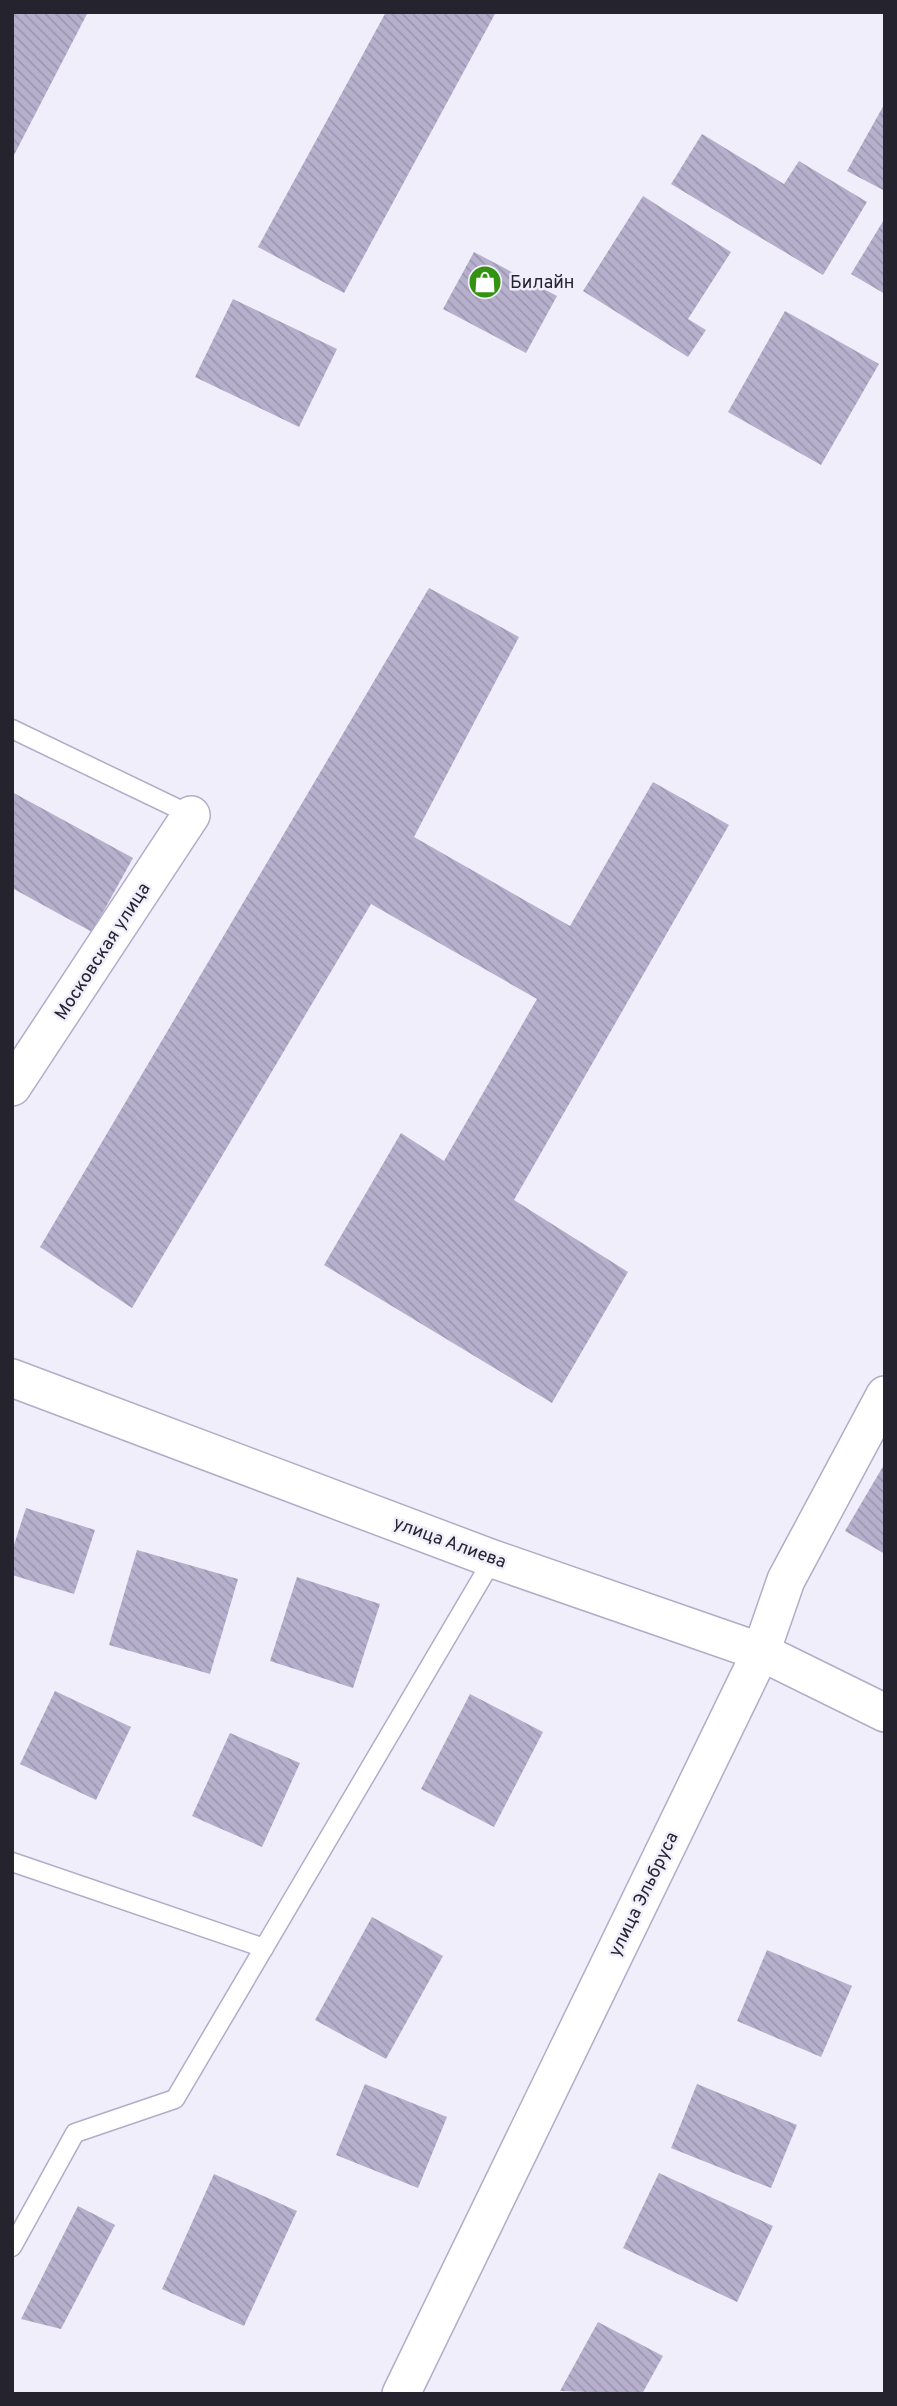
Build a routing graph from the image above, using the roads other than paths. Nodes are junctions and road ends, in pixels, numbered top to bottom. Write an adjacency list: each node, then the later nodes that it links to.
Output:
1 (12, 729): 2 (lane)
2 (191, 815): 3 (street, Московская улица)
3 (12, 1087)
4 (12, 1378): 6 (street, улица Алиева)
5 (885, 1395): 7 (street, улица Эльбруса)
6 (492, 1559): 7 (street, улица Алиева); 10 (lane)
7 (761, 1652): 8 (street, улица Алиева); 12 (street, улица Эльбруса)
8 (885, 1713)
9 (12, 1863): 10 (lane)
10 (264, 1948): 11 (lane)
11 (12, 2247)
12 (401, 2394)

